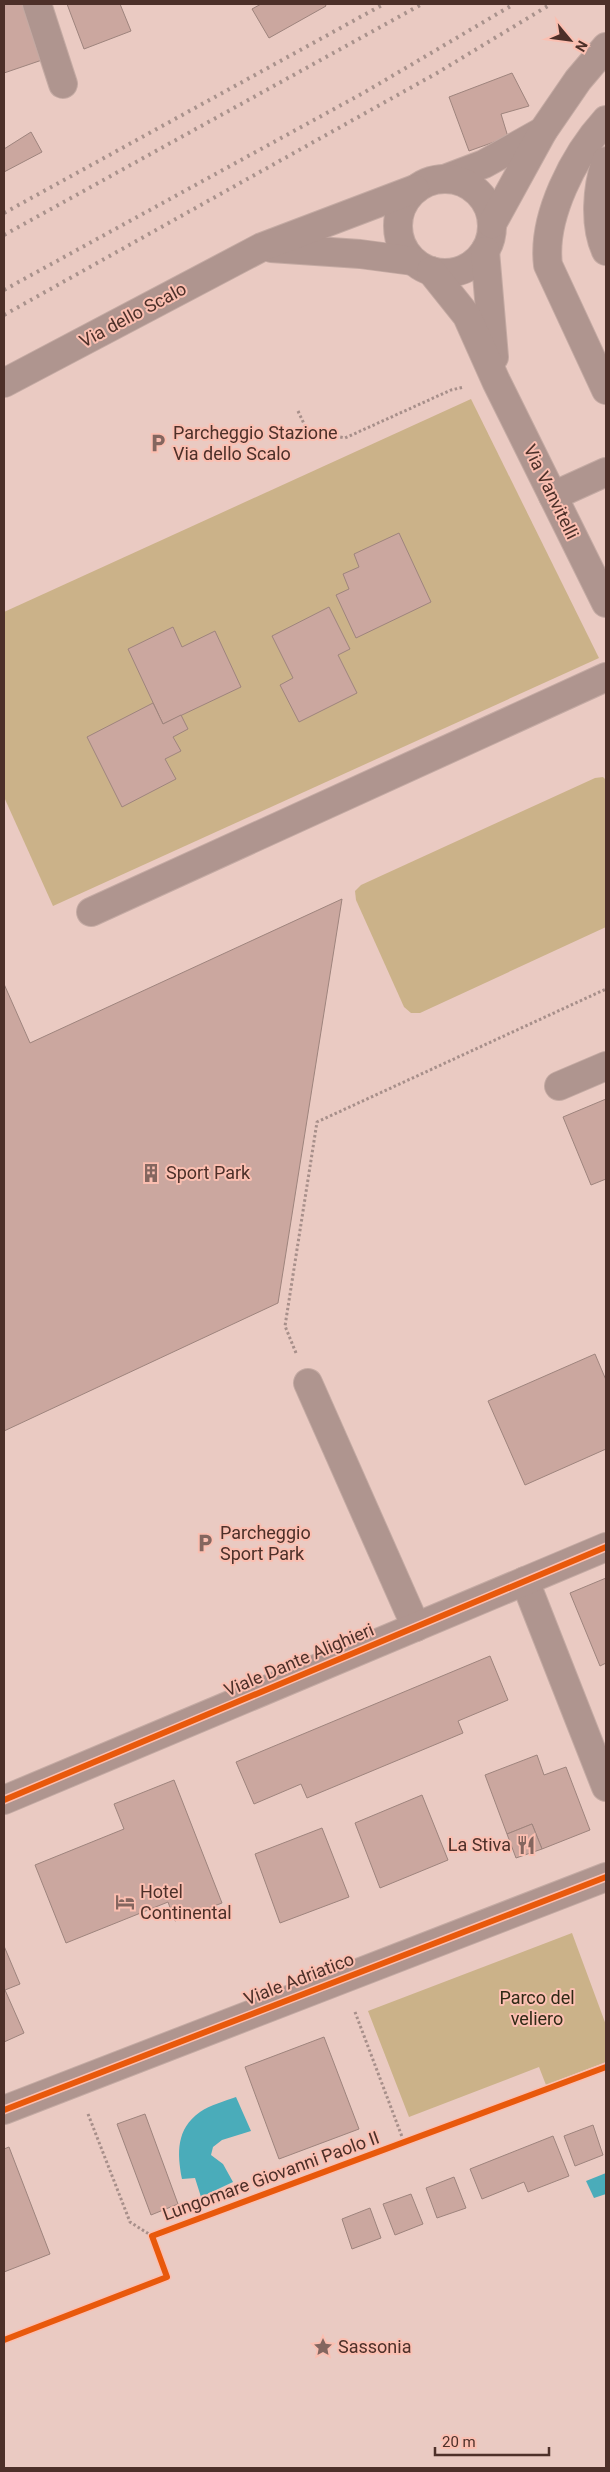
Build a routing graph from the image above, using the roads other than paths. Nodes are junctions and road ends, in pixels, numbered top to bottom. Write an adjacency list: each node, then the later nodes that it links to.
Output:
1 (37, 4): 3 (street)
2 (606, 47): 5 (street)
3 (63, 84)
4 (606, 120): 16 (street)
5 (543, 131): 7 (street); 9 (street)
6 (606, 161): 12 (street)
7 (447, 178): 8 (street); 9 (street)
8 (415, 189): 10 (street, Via dello Scalo); 13 (street)
9 (492, 224): 11 (street)
10 (262, 247): 13 (street); 15 (street, Via dello Scalo)
11 (485, 251): 13 (street); 14 (street, Via Vanvitelli)
12 (606, 251)
13 (422, 266): 14 (street, Via Vanvitelli)
14 (496, 381): 18 (street, Via Vanvitelli)
15 (4, 383)
16 (606, 390)
17 (606, 472): 18 (street)
18 (553, 496): 19 (street, Via Vanvitelli)
19 (603, 588)
20 (606, 677): 21 (street)
21 (91, 912)
22 (606, 1066): 23 (street)
23 (559, 1086)
24 (308, 1383): 27 (street)
25 (606, 1547): 26 (street, Viale Dante Alighieri)
26 (525, 1581): 27 (street, Viale Dante Alighieri); 28 (street)
27 (416, 1627): 29 (street, Viale Dante Alighieri)
28 (606, 1787)
29 (4, 1800)
30 (606, 1877): 31 (street, Viale Adriatico)
31 (4, 2110)

